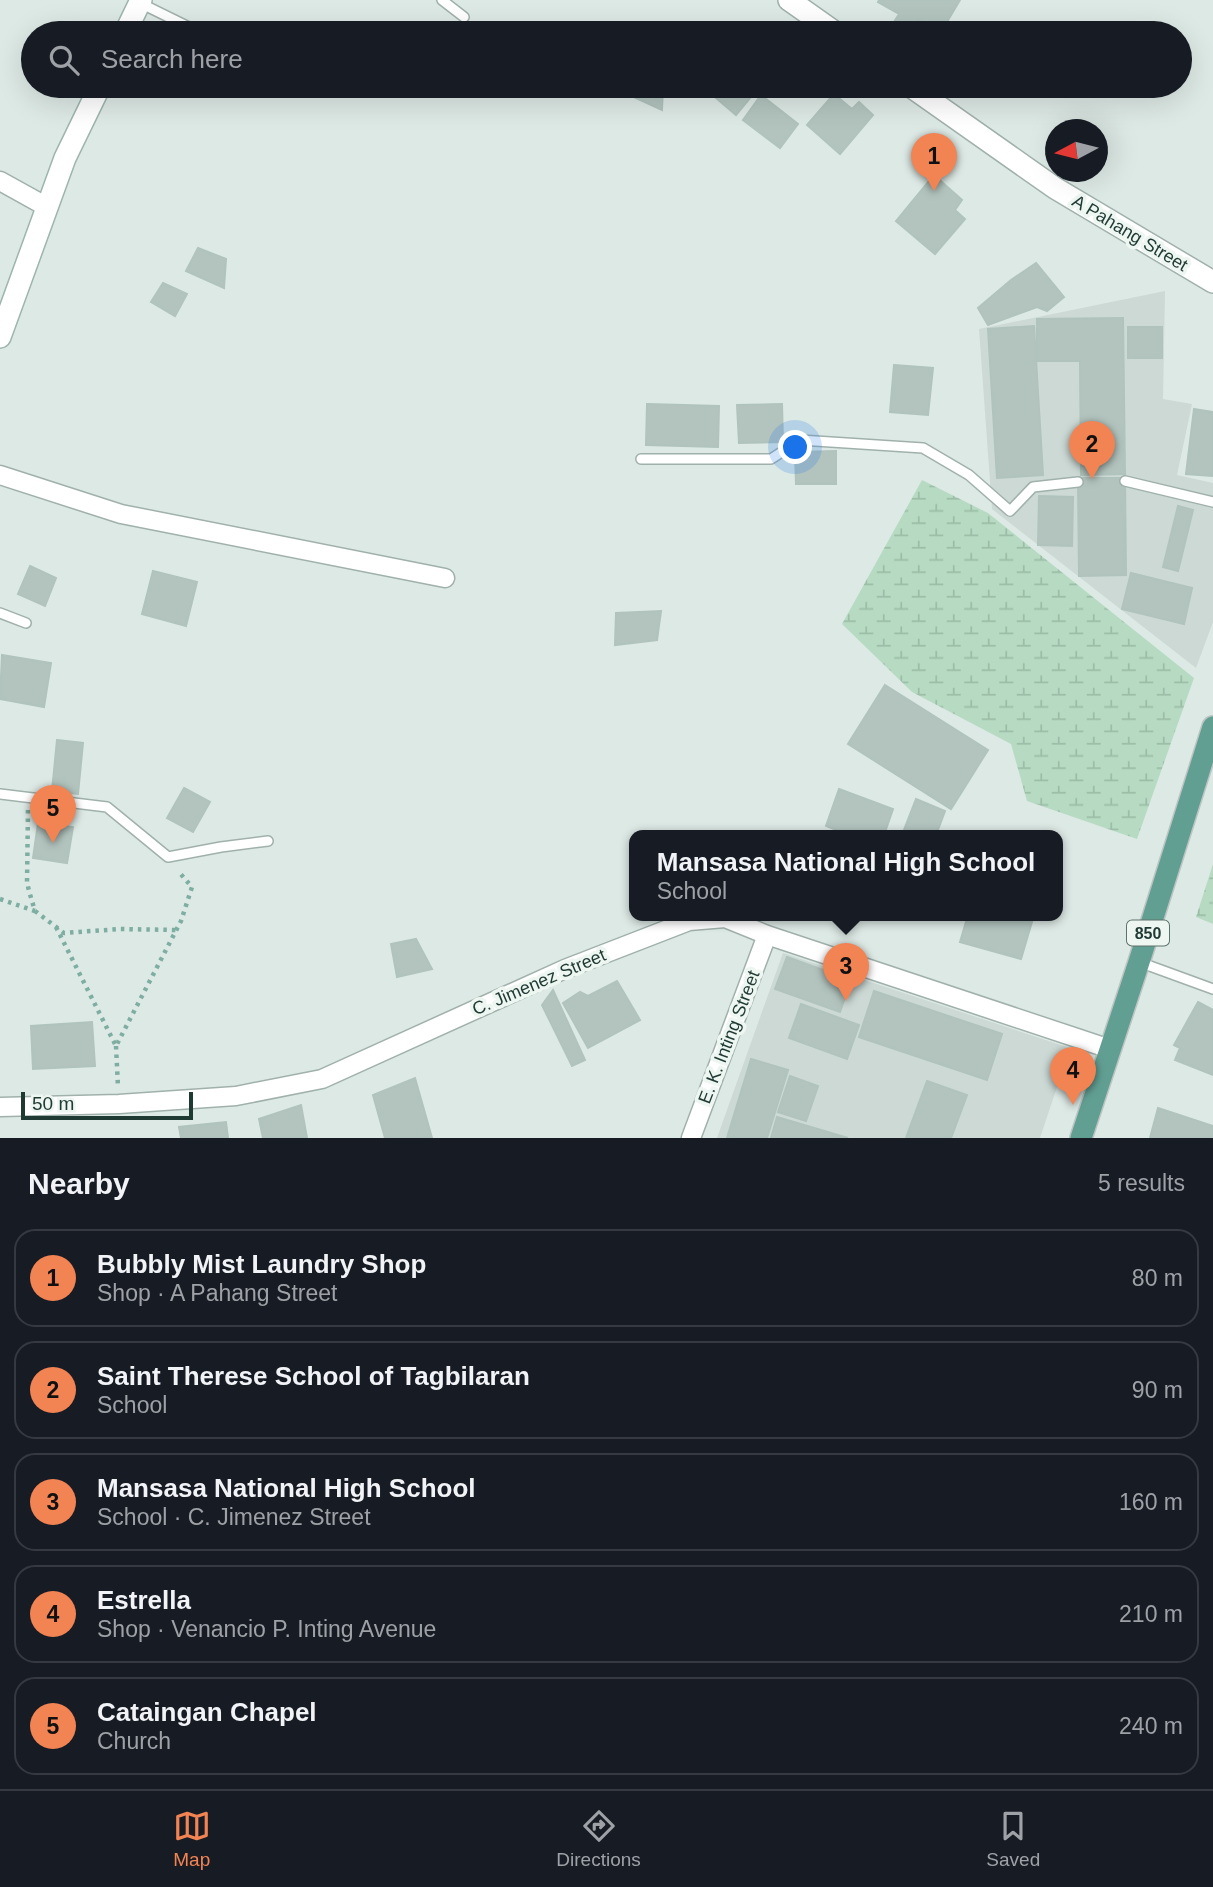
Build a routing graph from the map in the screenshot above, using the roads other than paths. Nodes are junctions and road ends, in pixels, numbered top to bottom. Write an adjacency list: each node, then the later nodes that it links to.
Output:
1 (442, 0): 4 (lane)
2 (789, 0): 7 (street)
3 (141, 2): 5 (street); 6 (lane)
4 (464, 17)
5 (131, 21)
6 (178, 21)
7 (819, 21)
8 (94, 98): 11 (street)
9 (927, 98): 12 (street, A Pahang Street)
10 (0, 181): 11 (street)
11 (47, 207): 13 (street)
12 (1213, 282)
13 (0, 337)
14 (641, 459): 17 (lane)
15 (0, 475): 19 (street)
16 (1125, 481): 18 (lane)
17 (1078, 482)
18 (1213, 502)
19 (445, 578)
20 (0, 612): 21 (lane)
21 (26, 623)
22 (1213, 727): 28 (main road, 850)
23 (0, 794): 24 (lane)
24 (268, 841)
25 (689, 921): 31 (street, C. Jimenez Street)
26 (732, 921): 27 (street, C. Jimenez Street)
27 (767, 935): 30 (street, C. Jimenez Street); 32 (street, E. K. Inting Street)
28 (1139, 962): 29 (lane); 30 (main road, 850)
29 (1213, 989)
30 (1110, 1049): 33 (main road, 850)
31 (0, 1107)
32 (691, 1138)
33 (1081, 1138)

